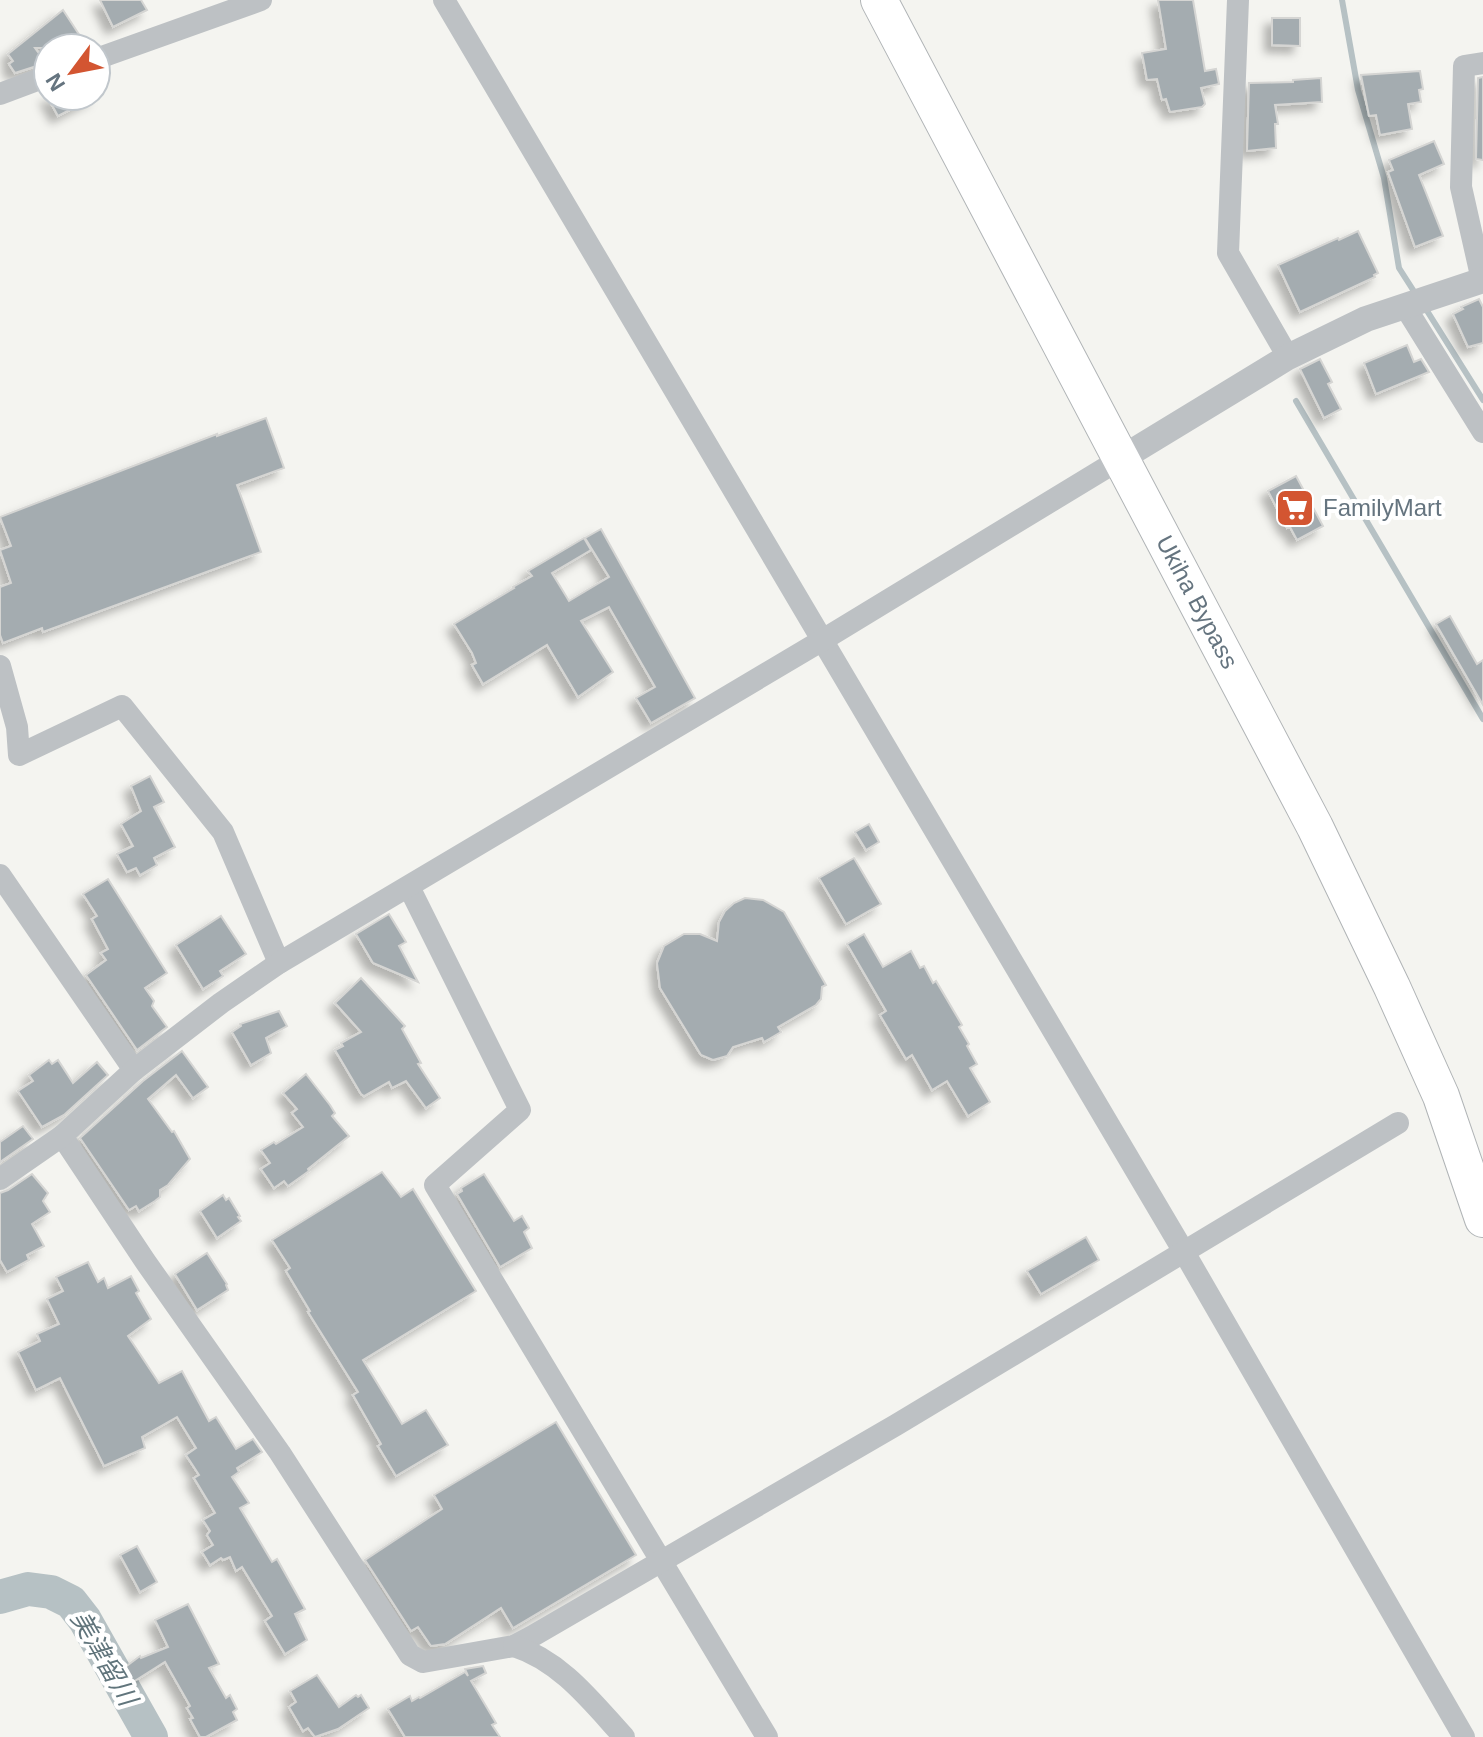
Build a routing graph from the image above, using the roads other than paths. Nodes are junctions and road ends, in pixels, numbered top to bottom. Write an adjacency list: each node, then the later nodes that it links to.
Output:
1 (261, 0): 5 (street)
2 (444, 0): 14 (street)
3 (879, 0): 13 (highway, Ukiha Bypass)
4 (1238, 0): 11 (street)
5 (112, 53)
6 (1483, 63): 9 (street)
7 (32, 80): 8 (street)
8 (3, 87)
9 (1482, 280): 10 (street)
10 (1404, 305): 11 (street); 12 (street)
11 (1288, 357): 13 (street)
12 (1483, 432)
13 (1122, 458): 14 (street); 23 (highway, Ukiha Bypass)
14 (821, 641): 17 (street); 24 (street)
15 (0, 666): 18 (street)
16 (0, 875): 19 (street)
17 (409, 887): 18 (street); 25 (street)
18 (279, 963): 19 (street)
19 (134, 1070): 21 (street)
20 (1398, 1123): 24 (street)
21 (62, 1136): 22 (street); 26 (street)
22 (0, 1179)
23 (1483, 1219)
24 (1184, 1252): 25 (street); 29 (street)
25 (661, 1561): 26 (street); 28 (street)
26 (514, 1646): 27 (street)
27 (624, 1737)
28 (767, 1737)
29 (1464, 1737)

